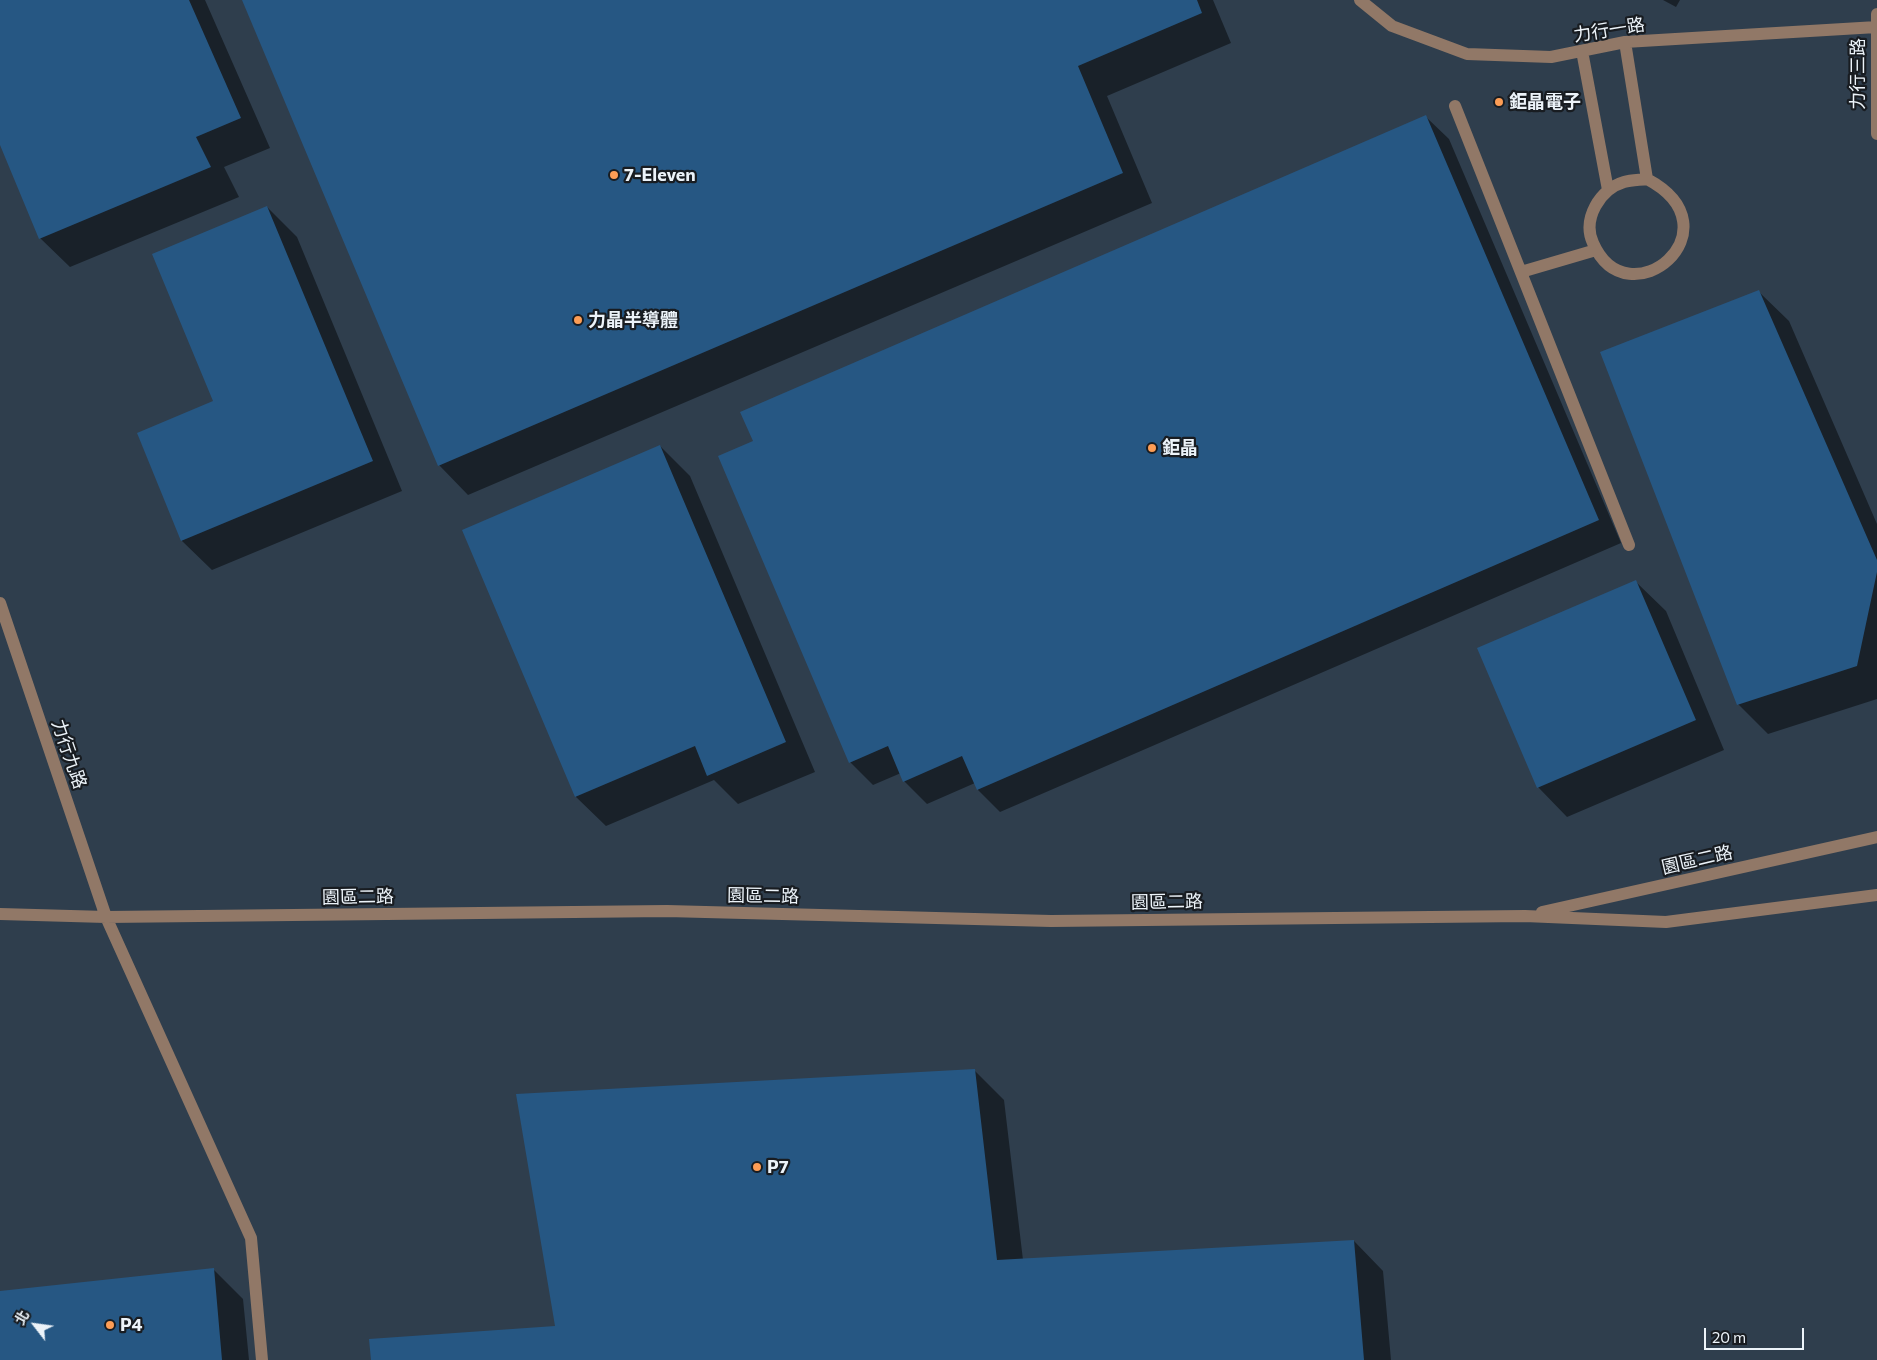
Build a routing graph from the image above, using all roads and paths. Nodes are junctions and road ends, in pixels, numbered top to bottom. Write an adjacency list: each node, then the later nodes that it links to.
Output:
1 (1360, 0): 4 (street, 力行一路)
2 (1877, 22): 3 (street, 力行一路); 6 (street, 力行三路)
3 (1625, 42): 4 (street, 力行一路); 7 (street)
4 (1582, 51): 8 (street)
5 (1455, 106): 10 (street)
6 (1877, 134)
7 (1647, 179): 8 (street); 9 (street)
8 (1608, 190): 9 (street)
9 (1596, 250): 10 (street)
10 (1521, 272): 11 (street)
11 (1629, 545)
12 (0, 603): 16 (street, 力行九路)
13 (1877, 838): 17 (street, 園區二路)
14 (1877, 895): 17 (street, 園區二路)
15 (0, 914): 16 (street, 園區二路)
16 (106, 916): 17 (street, 園區二路); 18 (street, 力行九路)
17 (1525, 916)
18 (262, 1360)

